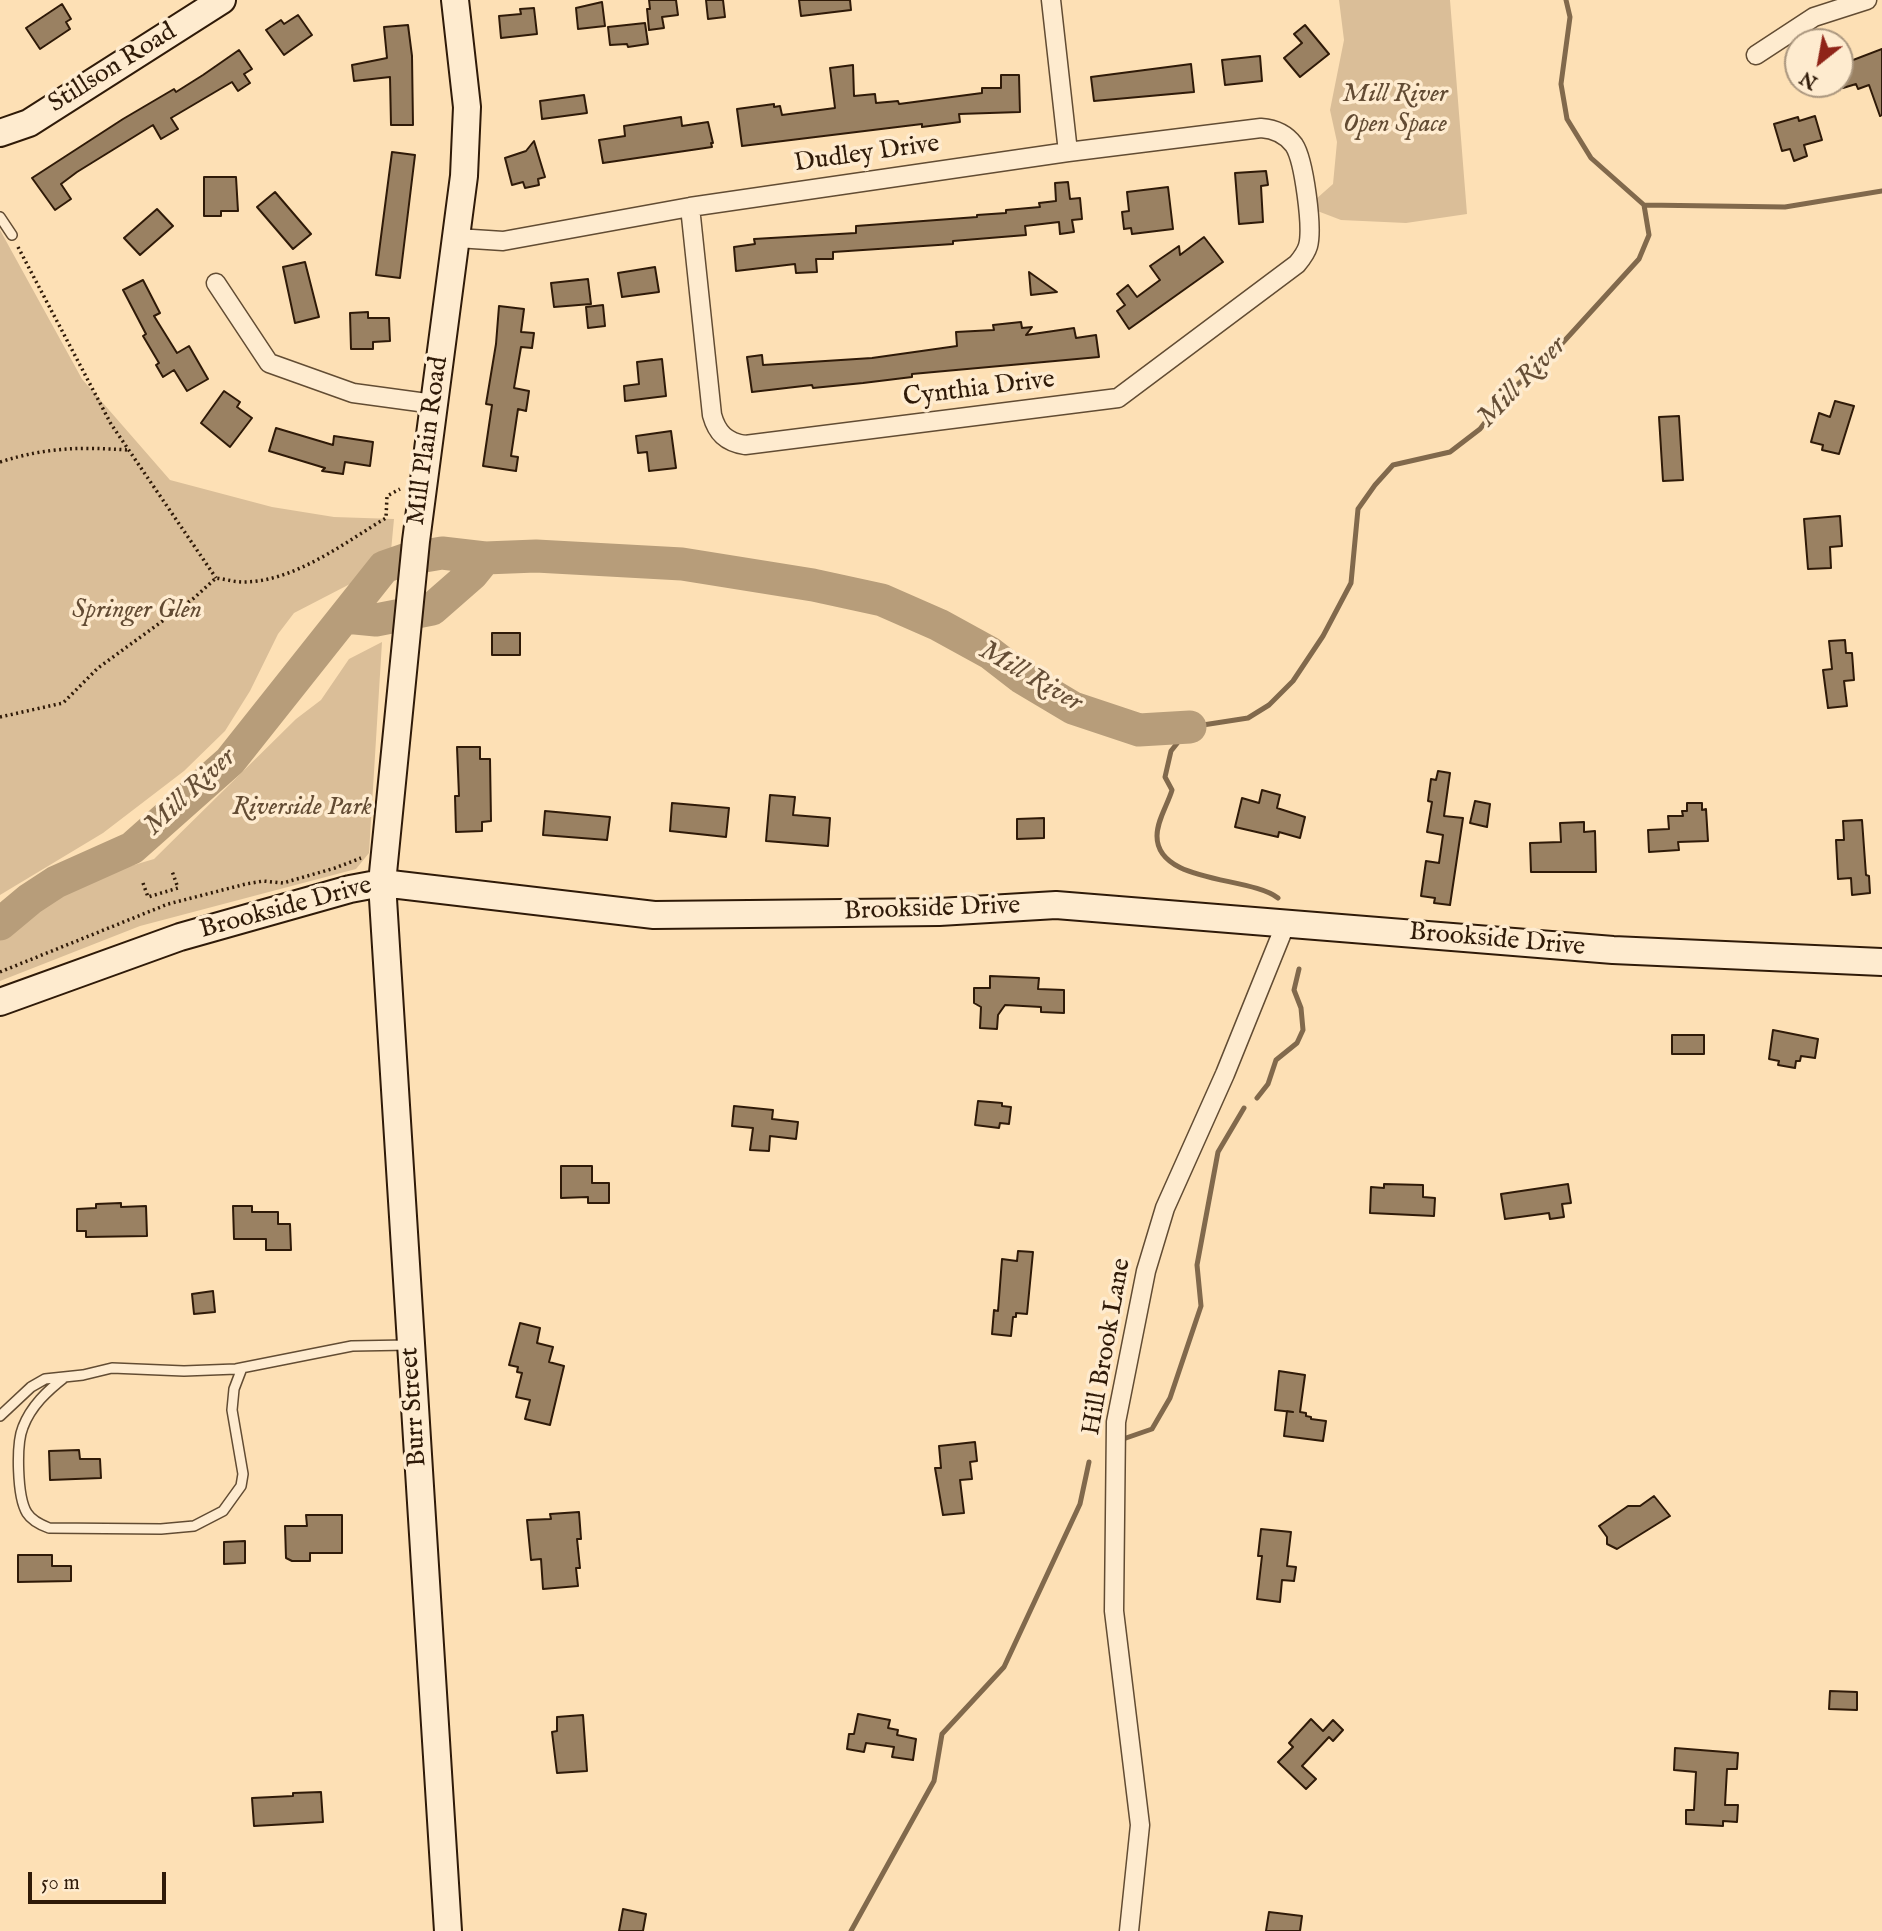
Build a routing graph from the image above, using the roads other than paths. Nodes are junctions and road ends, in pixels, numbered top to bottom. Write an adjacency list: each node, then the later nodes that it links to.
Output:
1 (222, 0): 6 (main road, Stillson Road)
2 (456, 0): 12 (main road, Mill Plain Road)
3 (1051, 0): 8 (street)
4 (1867, 0): 5 (street)
5 (1756, 55)
6 (0, 133)
7 (1286, 136): 8 (street, Dudley Drive); 9 (street, Cynthia Drive)
8 (1068, 152): 9 (street, Dudley Drive)
9 (690, 207): 12 (street, Dudley Drive)
10 (0, 217): 11 (lane)
11 (12, 235)
12 (457, 238): 14 (main road, Mill Plain Road)
13 (216, 283): 14 (street)
14 (435, 404): 15 (main road, Mill Plain Road)
15 (382, 883): 16 (main road, Brookside Drive); 18 (main road, Brookside Drive); 19 (main road, Burr Street)
16 (1286, 923): 17 (main road, Brookside Drive); 24 (street, Hill Brook Lane)
17 (1882, 962)
18 (0, 1002)
19 (411, 1345): 20 (lane); 23 (main road, Burr Street)
20 (242, 1368): 21 (lane); 21 (lane)
21 (65, 1377): 22 (lane)
22 (0, 1416)
23 (448, 1931)
24 (1129, 1931)

